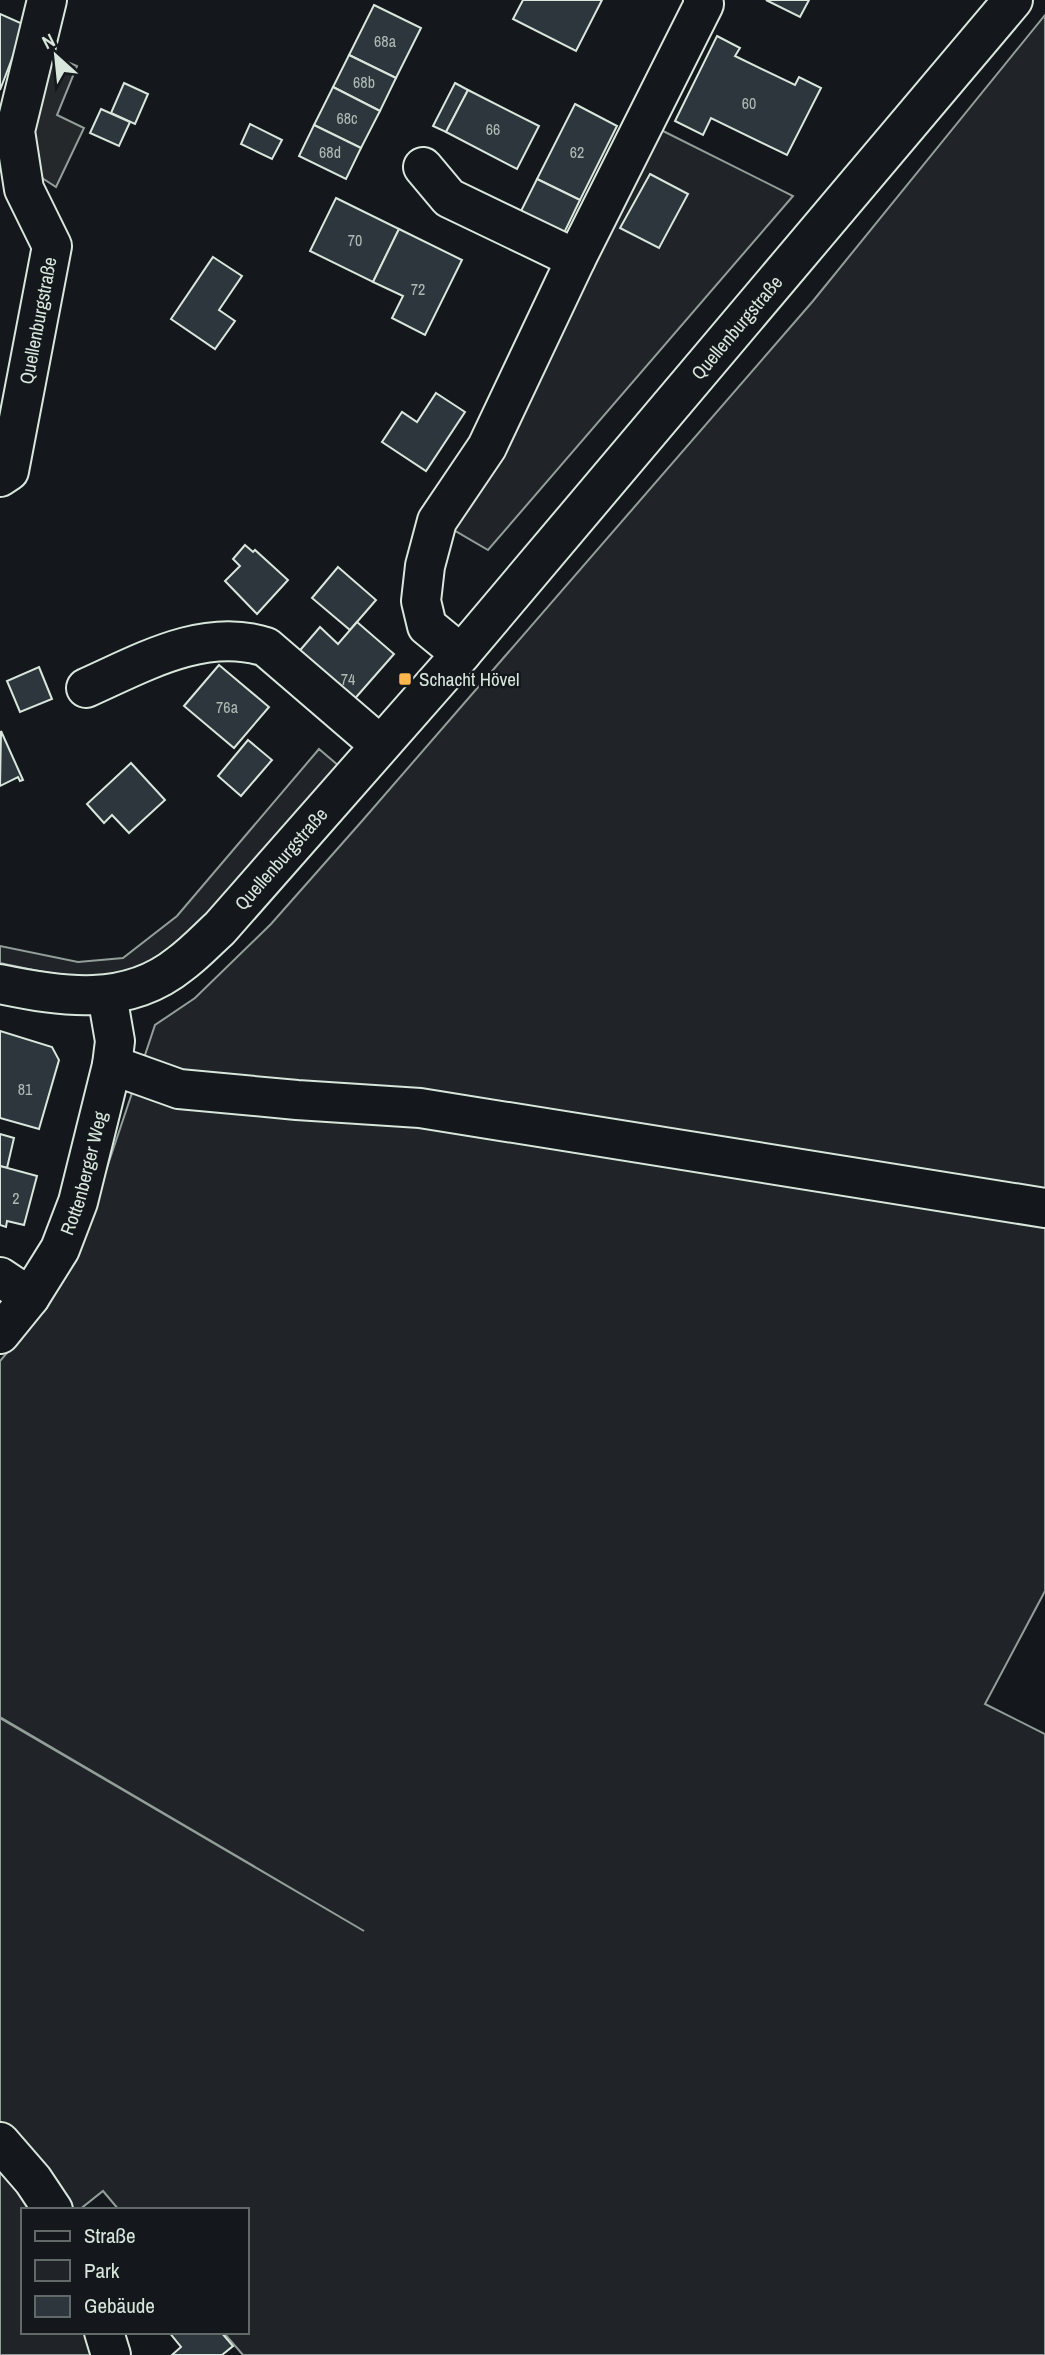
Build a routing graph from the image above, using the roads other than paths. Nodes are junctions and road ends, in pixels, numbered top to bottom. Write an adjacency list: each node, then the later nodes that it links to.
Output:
1 (47, 0): 6 (street, Quellenburgstraße)
2 (704, 0): 5 (street)
3 (1013, 0): 7 (street, Quellenburgstraße)
4 (423, 167): 5 (street)
5 (576, 259): 7 (street)
6 (0, 477)
7 (461, 654): 9 (street, Quellenburgstraße)
8 (86, 688): 9 (street)
9 (380, 745): 11 (street, Quellenburgstraße)
10 (0, 984): 11 (street, Quellenburgstraße)
11 (107, 995): 12 (street, Rottenberger Weg)
12 (112, 1065): 13 (street); 14 (street, Rottenberger Weg)
13 (1045, 1208)
14 (15, 1287): 15 (street, Rottenberger Weg)
15 (0, 1334)
16 (0, 2142): 17 (street)
17 (52, 2208)
18 (105, 2334): 19 (street)
19 (111, 2355)

